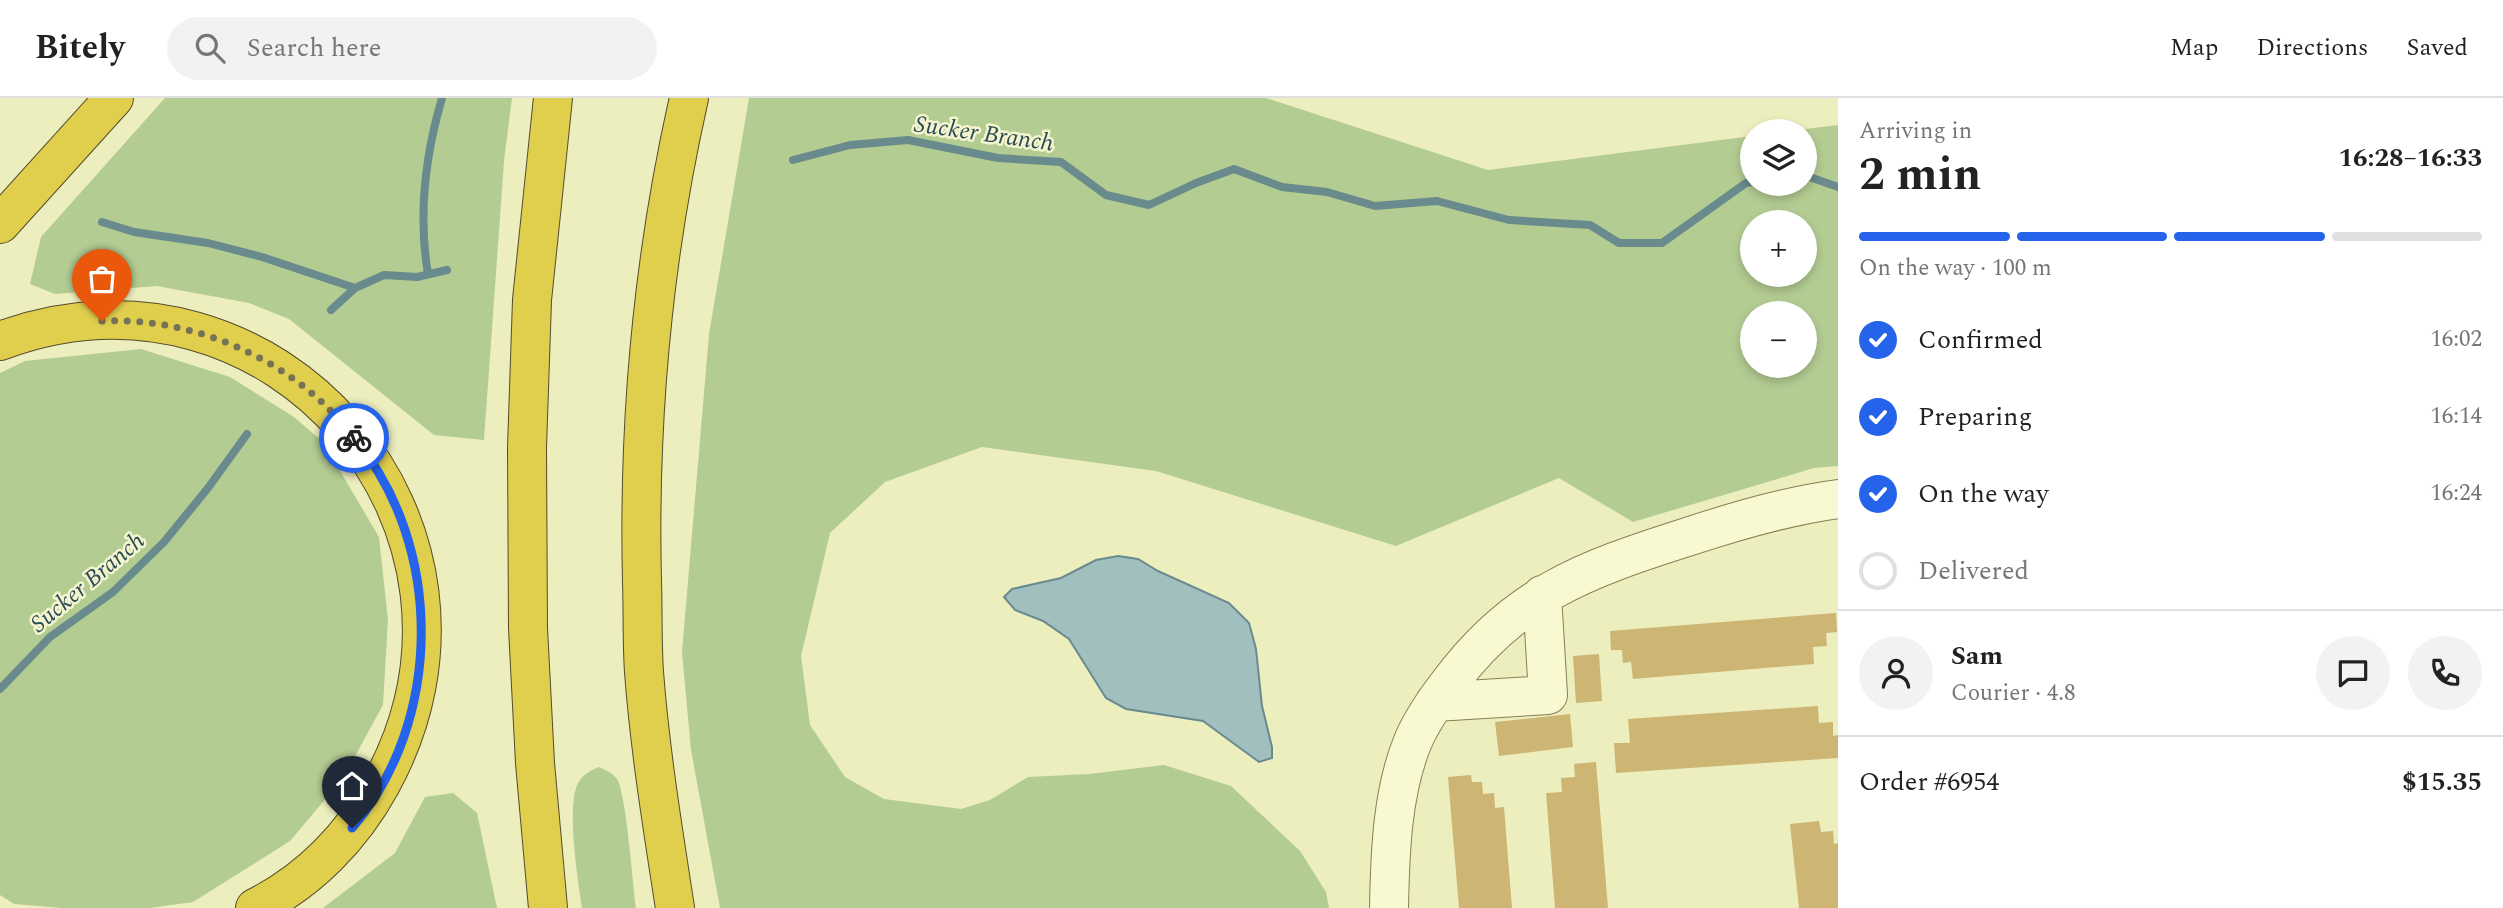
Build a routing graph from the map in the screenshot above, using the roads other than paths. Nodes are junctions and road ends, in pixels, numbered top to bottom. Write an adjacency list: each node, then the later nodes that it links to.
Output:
1 (114, 98): 4 (highway)
2 (553, 98): 10 (highway)
3 (689, 98): 11 (highway)
4 (0, 224)
5 (0, 341): 9 (highway)
6 (1838, 499): 7 (street)
7 (1542, 595): 8 (street); 8 (street)
8 (1435, 702): 12 (street)
9 (255, 908)
10 (548, 908)
11 (676, 908)
12 (1389, 908)

